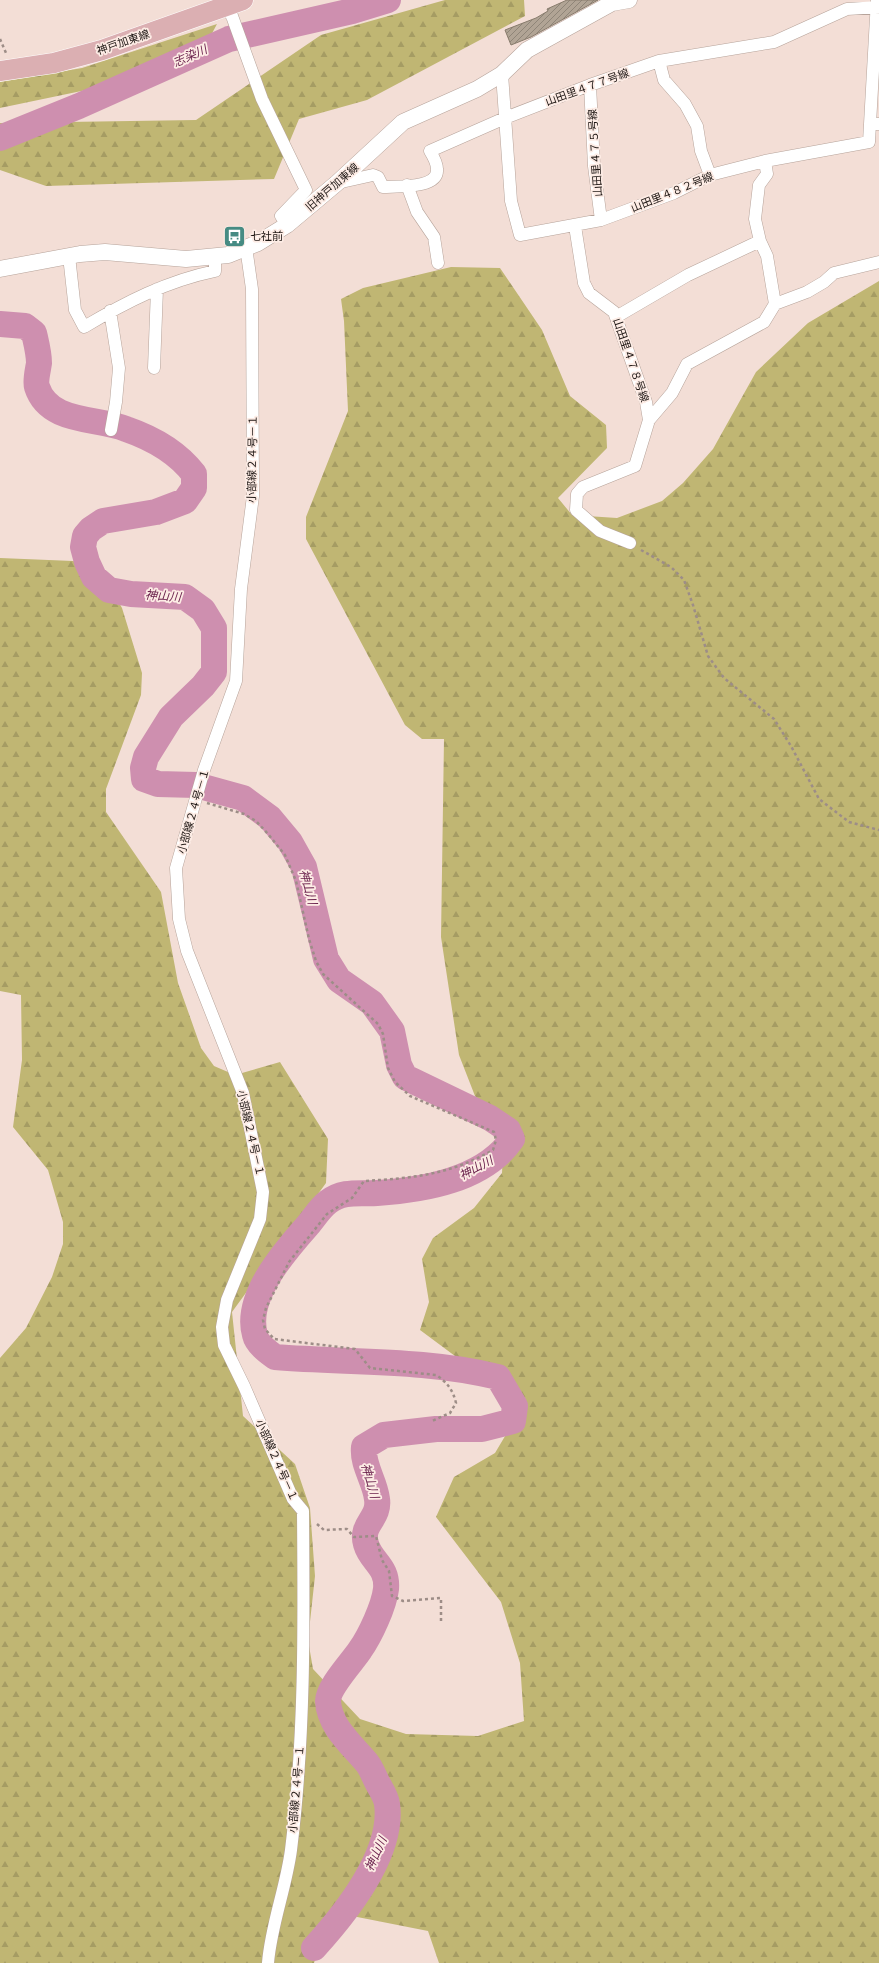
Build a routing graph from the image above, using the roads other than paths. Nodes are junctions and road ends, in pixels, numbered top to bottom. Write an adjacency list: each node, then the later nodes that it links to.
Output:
1 (629, 0): 6 (street, 旧神戸加東線)
2 (230, 5): 5 (main road, 神戸加東線); 15 (street)
3 (878, 5): 4 (street, 山田里４７７号線); 9 (street)
4 (659, 61): 7 (street, 山田里４７７号線); 11 (street)
5 (4, 64)
6 (502, 74): 8 (street); 12 (street, 旧神戸加東線)
7 (590, 85): 8 (street, 山田里４７７号線); 14 (street, 山田里４７５号線)
8 (505, 118): 13 (street, 山田里４７７号線); 16 (street, 山田里４８２号線)
9 (874, 124): 10 (street, 山田里４８２号線)
10 (765, 162): 11 (street, 山田里４８２号線); 17 (street)
11 (710, 175): 14 (street, 山田里４８２号線)
12 (337, 183): 13 (street, 山田里４７７号線); 15 (street, 旧神戸加東線)
13 (407, 185): 22 (street)
14 (600, 220): 16 (street, 山田里４８２号線)
15 (287, 225): 18 (street, 旧神戸加東線)
16 (575, 226): 27 (street, 山田里４７８号線)
17 (760, 241): 25 (street); 27 (street)
18 (246, 247): 20 (street, 旧神戸加東線); 32 (street, 小部線２４号－１)
19 (69, 256): 20 (street, 旧神戸加東線); 23 (street, 旧神戸加東線); 26 (street)
20 (215, 257): 24 (street)
21 (879, 262): 25 (street)
22 (438, 263)
23 (0, 269)
24 (157, 289): 26 (street); 28 (street)
25 (775, 304): 29 (street)
26 (110, 311): 30 (street)
27 (616, 317): 29 (street, 山田里４７８号線)
28 (154, 368)
29 (649, 420): 31 (street, 山田里４７８号線)
30 (111, 430)
31 (630, 543)
32 (268, 1963)

